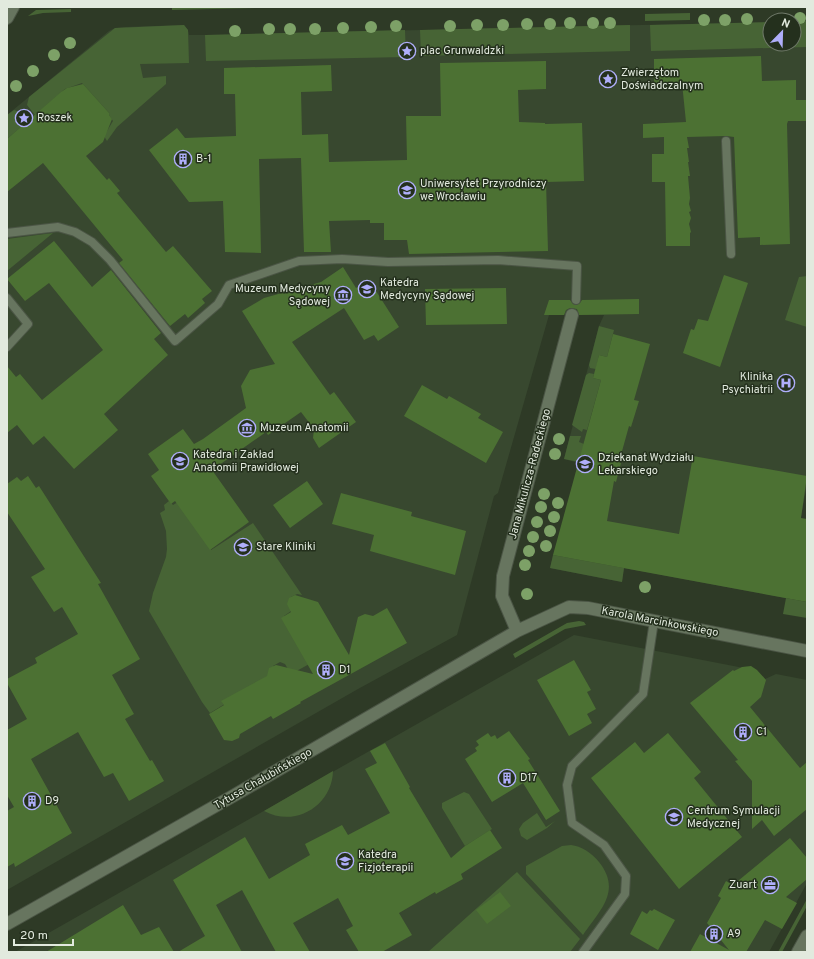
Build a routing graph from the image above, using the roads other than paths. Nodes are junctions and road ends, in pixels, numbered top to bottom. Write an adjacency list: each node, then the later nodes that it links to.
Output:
1 (13, 7): 2 (street)
2 (7, 18)
3 (726, 141): 5 (lane)
4 (7, 233): 7 (lane)
5 (731, 254)
6 (7, 298): 9 (lane)
7 (576, 300)
8 (572, 315): 11 (street, Jana Mikulicza-Radeckiego)
9 (7, 347)
10 (654, 621): 11 (street, Karola Marcinkowskiego); 12 (street, Karola Marcinkowskiego); 15 (lane)
11 (517, 632): 13 (street, Tytusa Chałubińskiego)
12 (807, 651)
13 (7, 924)
14 (807, 936): 16 (street)
15 (583, 952)
16 (798, 952)

